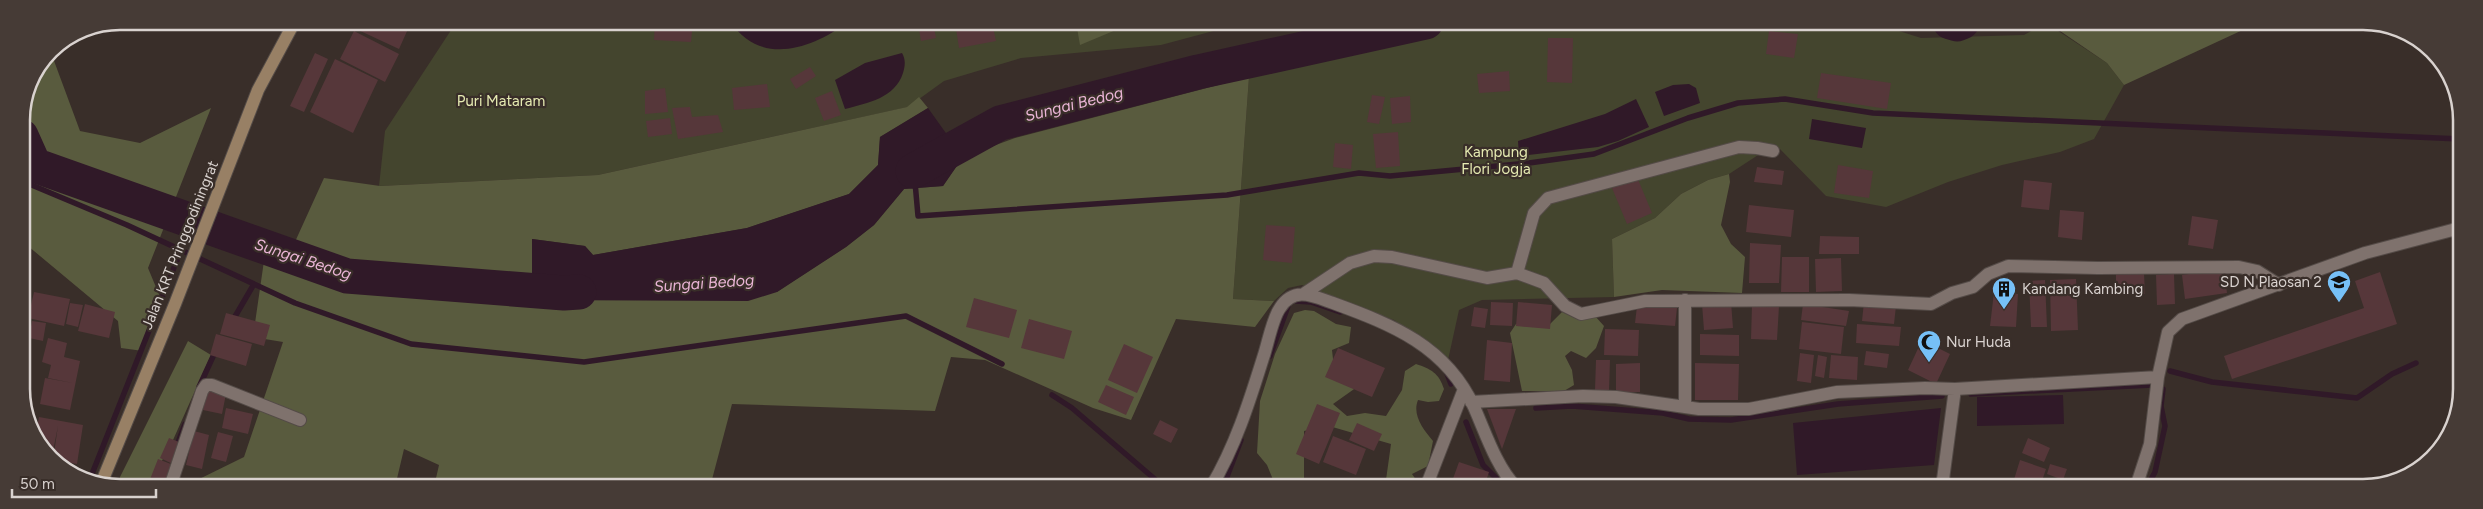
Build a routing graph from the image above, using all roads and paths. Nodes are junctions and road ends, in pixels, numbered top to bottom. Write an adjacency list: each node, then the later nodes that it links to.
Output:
1 (290, 30): 14 (main road, Jalan KRT Pringgodiningrat)
2 (1773, 151): 4 (street)
3 (2453, 230): 5 (street)
4 (1517, 273): 6 (street); 7 (street)
5 (2279, 285): 7 (street); 8 (street)
6 (1305, 293): 9 (street); 16 (street)
7 (1685, 300): 12 (street)
8 (2158, 376): 10 (street); 20 (street)
9 (1464, 390): 11 (street); 17 (street)
10 (1955, 390): 12 (street); 19 (street)
11 (1472, 402): 12 (street); 18 (street)
12 (1685, 407)
13 (300, 420): 15 (street)
14 (103, 477)
15 (173, 479)
16 (1214, 479)
17 (1429, 479)
18 (1508, 479)
19 (1943, 479)
20 (2139, 479)

